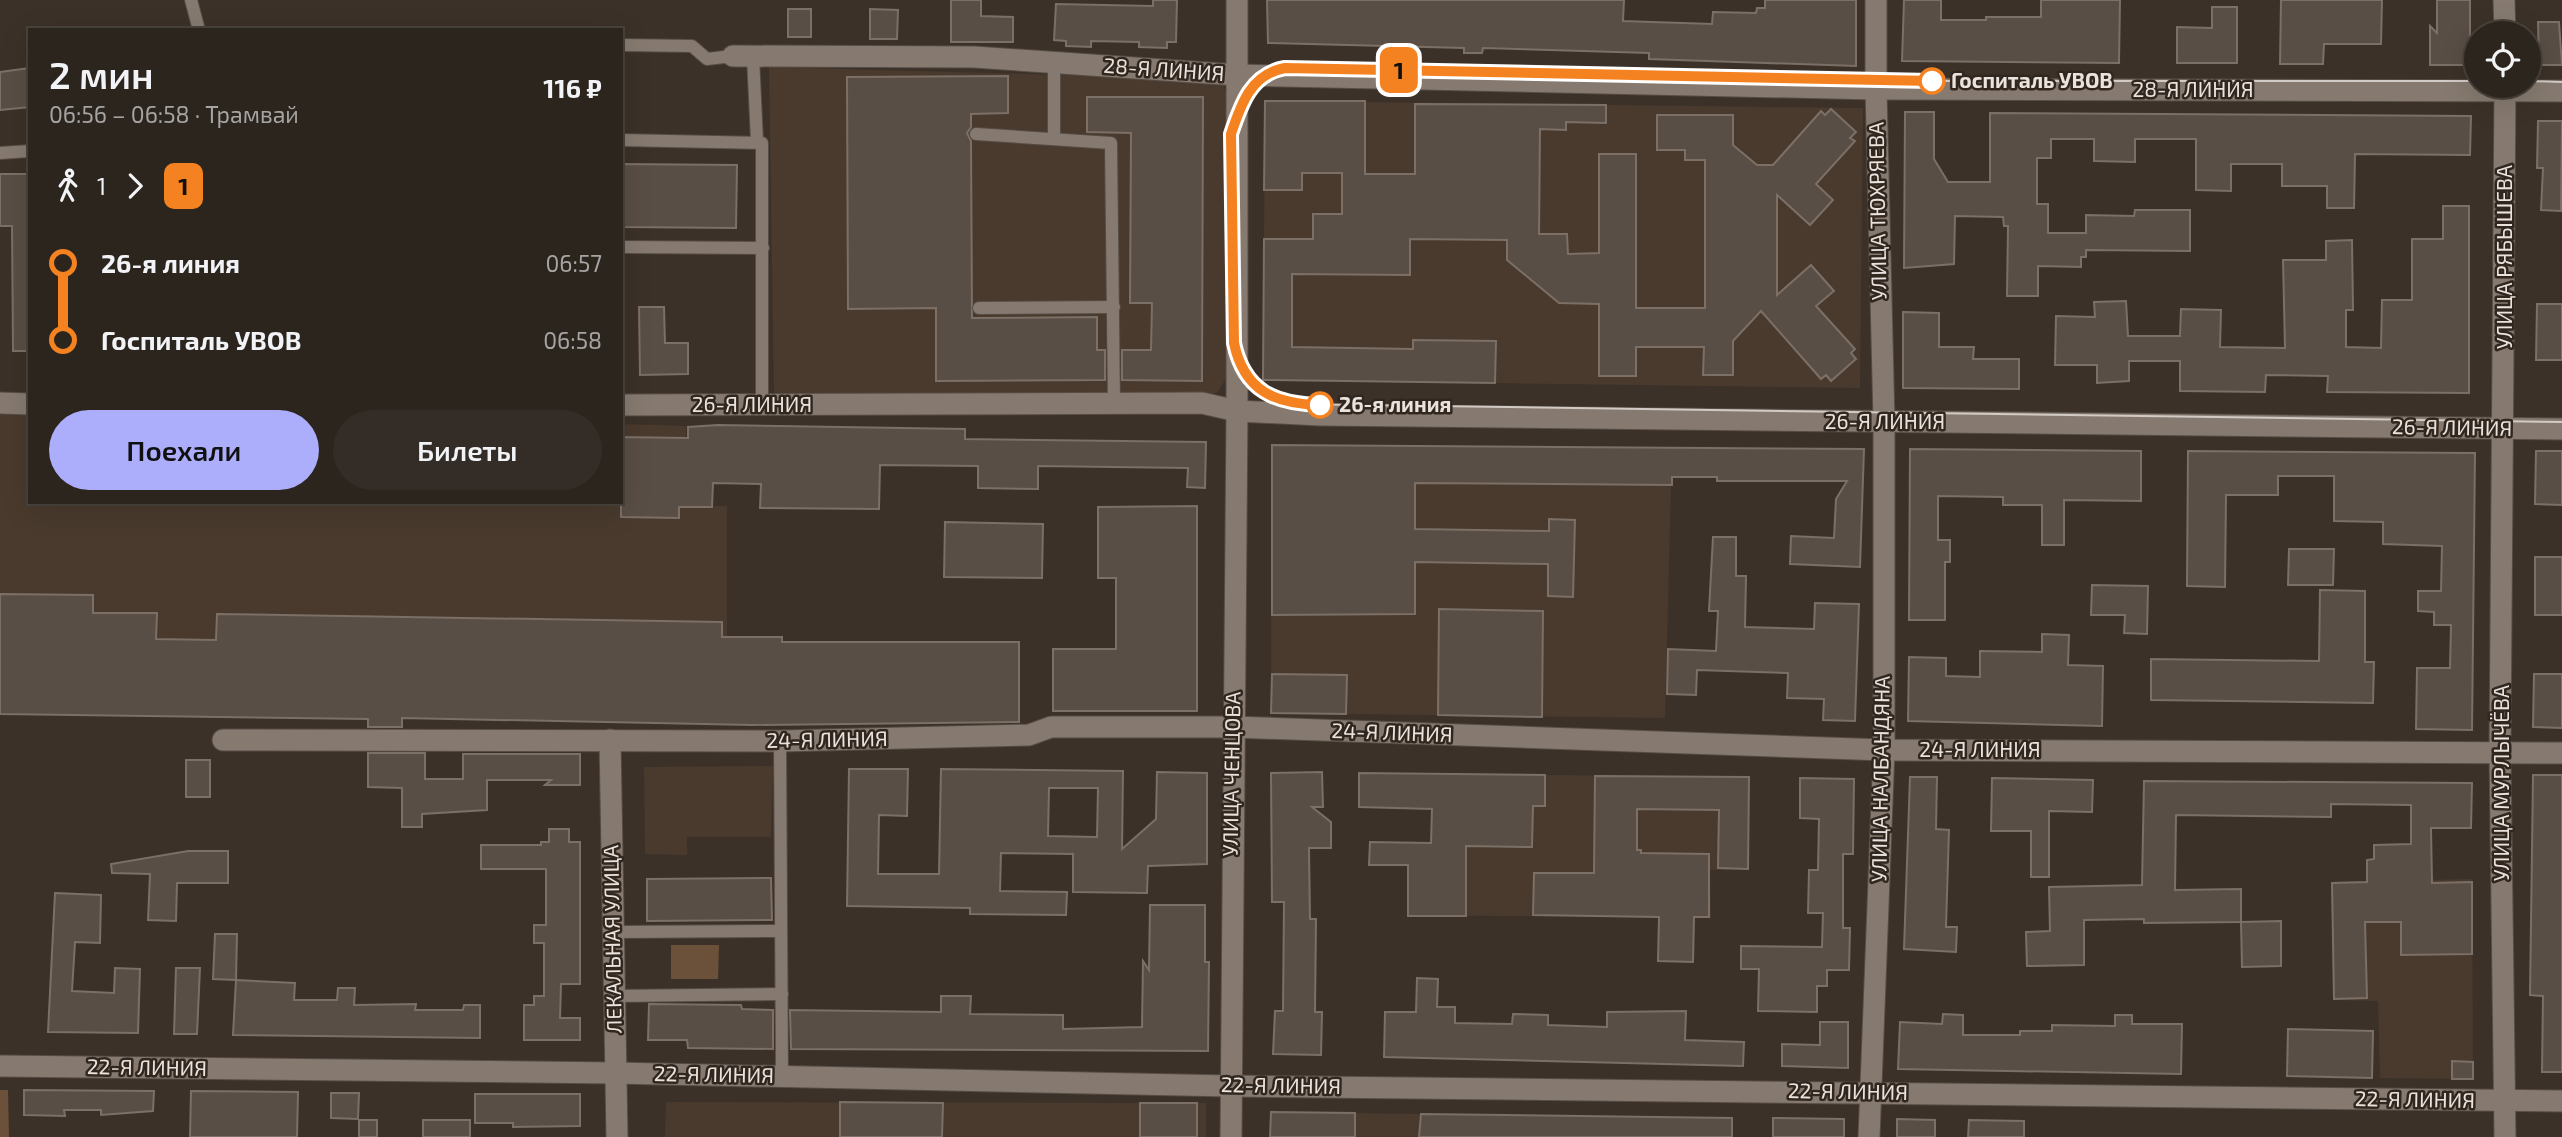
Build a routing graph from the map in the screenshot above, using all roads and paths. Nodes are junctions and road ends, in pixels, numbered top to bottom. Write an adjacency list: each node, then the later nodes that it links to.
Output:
1 (191, 0): 6 (lane)
2 (1237, 0): 10 (street, УЛИЦА ЧЕНЦОВА)
3 (1876, 0): 12 (street, УЛИЦА ТЮХРЯЕВА)
4 (2504, 0): 5 (street)
5 (2505, 21)
6 (198, 28)
7 (623, 45): 8 (lane)
8 (743, 57): 9 (street, 28-Я ЛИНИЯ); 19 (lane)
9 (1054, 63): 10 (street, 28-Я ЛИНИЯ); 17 (lane)
10 (1237, 75): 12 (street, 28-Я ЛИНИЯ); 31 (street, УЛИЦА ЧЕНЦОВА)
11 (2464, 88): 12 (street, 28-Я ЛИНИЯ)
12 (1875, 89): 32 (street, УЛИЦА ТЮХРЯЕВА)
13 (2541, 90): 14 (street, 28-Я ЛИНИЯ)
14 (2562, 91)
15 (2506, 98): 33 (street, УЛИЦА РЯБЫШЕВА)
16 (976, 134): 17 (lane)
17 (1054, 137): 24 (lane)
18 (623, 140): 19 (lane)
19 (757, 141): 23 (lane)
20 (28, 151): 21 (lane)
21 (0, 153)
22 (623, 247): 23 (lane)
23 (763, 248): 30 (lane)
24 (1114, 307): 25 (lane); 28 (lane)
25 (979, 308)
26 (0, 403): 27 (street)
27 (28, 404)
28 (1114, 404): 30 (street, 26-Я ЛИНИЯ); 31 (street, 26-Я ЛИНИЯ)
29 (623, 405): 30 (street, 26-Я ЛИНИЯ)
30 (762, 405)
31 (1237, 411): 32 (street, 26-Я ЛИНИЯ); 35 (street, УЛИЦА ЧЕНЦОВА)
32 (1884, 421): 33 (street, 26-Я ЛИНИЯ); 39 (street, УЛИЦА НАЛБАНДЯНА)
33 (2504, 428): 34 (street, 26-Я ЛИНИЯ); 40 (street, УЛИЦА МУРЛЫЧЁВА)
34 (2562, 429)
35 (1233, 727): 38 (street, 24-Я ЛИНИЯ); 39 (street, 24-Я ЛИНИЯ); 49 (street, УЛИЦА ЧЕНЦОВА)
36 (223, 740): 37 (street, 24-Я ЛИНИЯ)
37 (610, 740): 38 (street, 24-Я ЛИНИЯ); 43 (street, ЛЕКАЛЬНАЯ УЛИЦА)
38 (780, 741): 42 (lane)
39 (1884, 750): 40 (street, 24-Я ЛИНИЯ); 50 (street, УЛИЦА НАЛБАНДЯНА)
40 (2500, 753): 41 (street, 24-Я ЛИНИЯ); 51 (street, УЛИЦА МУРЛЫЧЁВА)
41 (2562, 753)
42 (781, 931): 43 (lane); 44 (lane)
43 (613, 932): 45 (street, ЛЕКАЛЬНАЯ УЛИЦА)
44 (782, 994): 45 (lane); 48 (lane)
45 (614, 996): 47 (street, ЛЕКАЛЬНАЯ УЛИЦА)
46 (0, 1066): 47 (street, 22-Я ЛИНИЯ)
47 (615, 1073): 48 (street, 22-Я ЛИНИЯ); 53 (street, ЛЕКАЛЬНАЯ УЛИЦА)
48 (782, 1076): 49 (street, 22-Я ЛИНИЯ)
49 (1230, 1086): 50 (street, 22-Я ЛИНИЯ); 54 (street, УЛИЦА ЧЕНЦОВА)
50 (1869, 1093): 51 (street, 22-Я ЛИНИЯ); 55 (street, УЛИЦА НАЛБАНДЯНА)
51 (2505, 1101): 52 (street, 22-Я ЛИНИЯ); 56 (street, УЛИЦА МУРЛЫЧЁВА)
52 (2562, 1101)
53 (617, 1137)
54 (1231, 1137)
55 (1869, 1137)
56 (2505, 1137)

